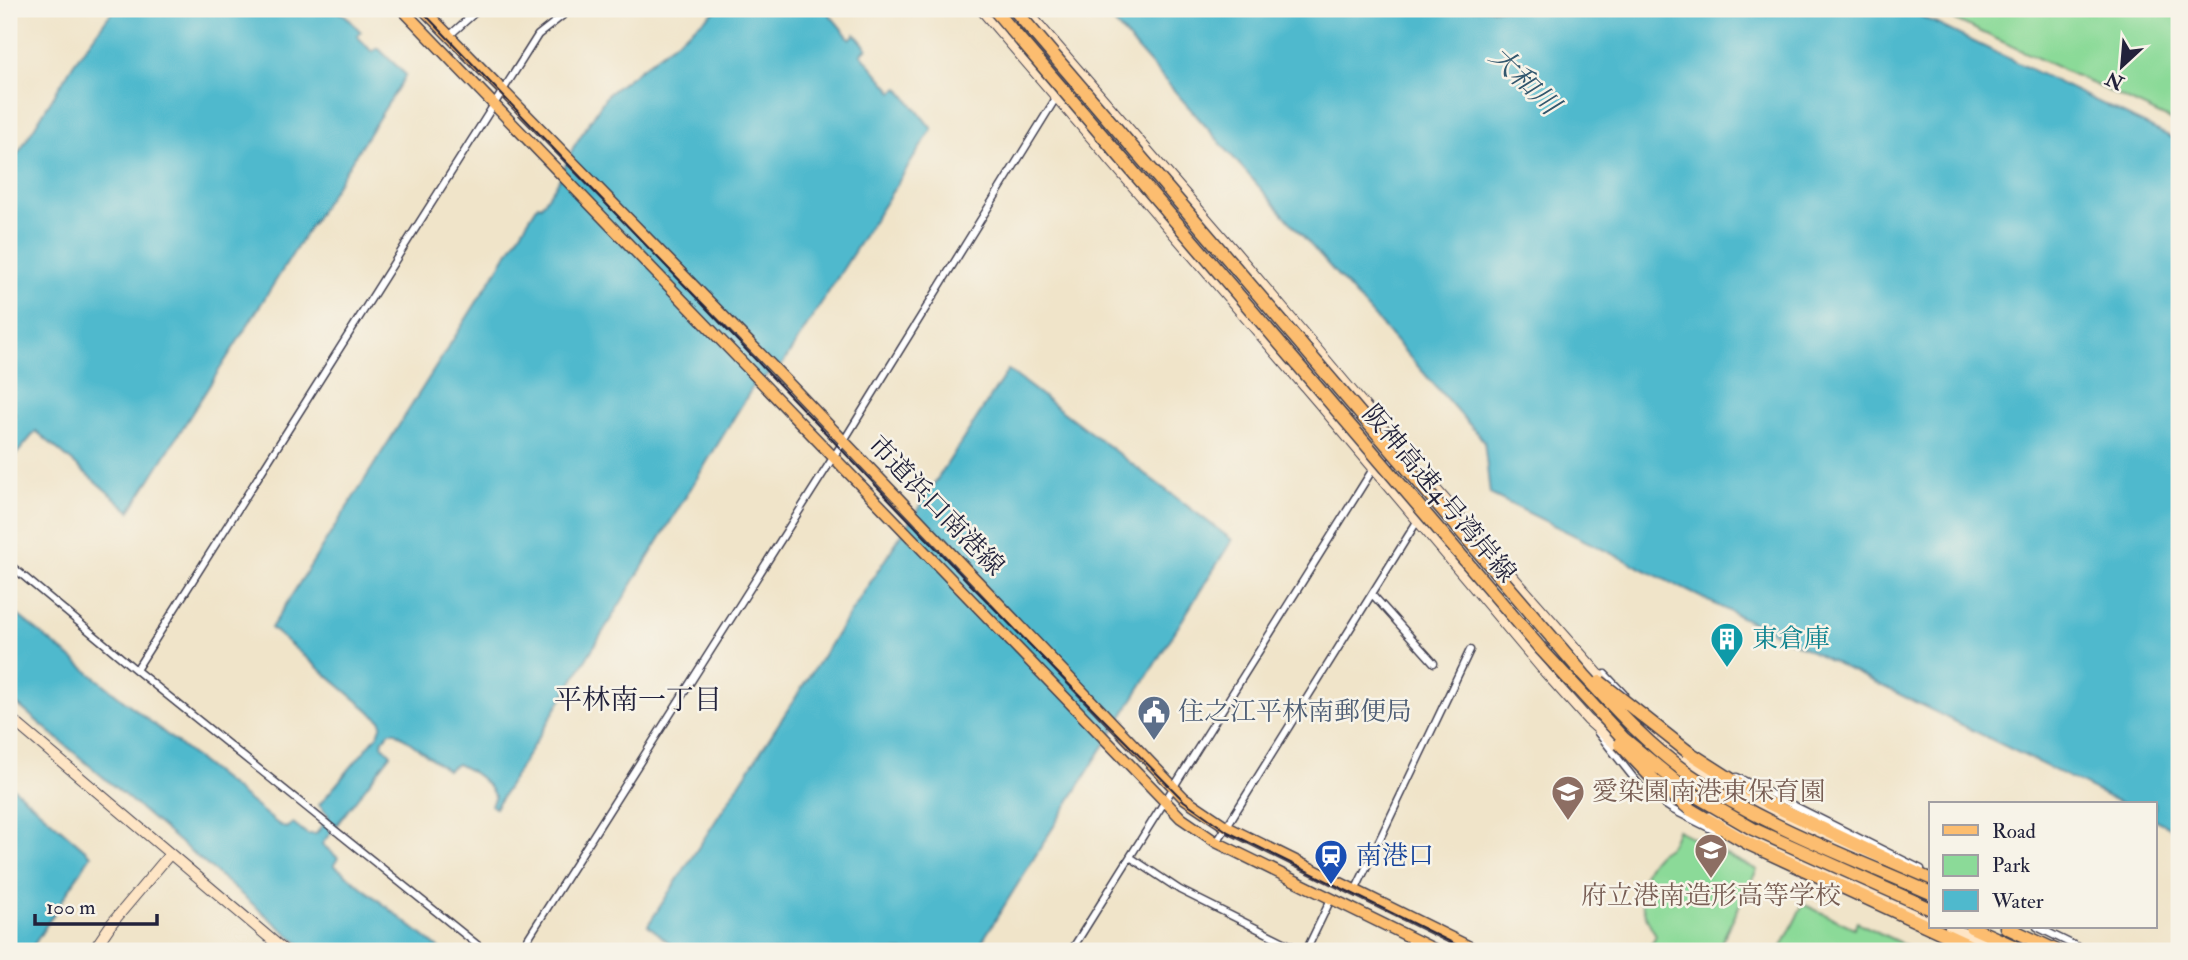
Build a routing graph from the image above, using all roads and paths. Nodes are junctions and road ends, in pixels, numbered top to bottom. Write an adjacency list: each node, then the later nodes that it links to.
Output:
1 (402, 9): 13 (main road, 市道浜口南港線)
2 (423, 9): 9 (main road, 市道浜口南港線)
3 (479, 9): 9 (street)
4 (571, 9): 11 (street)
5 (981, 9): 12 (street)
6 (994, 9): 23 (highway, 阪神高速4号湾岸線, bridge)
7 (1014, 9): 22 (highway, 阪神高速4号湾岸線, bridge)
8 (1025, 9): 10 (street)
9 (449, 36): 11 (main road, 市道浜口南港線)
10 (1082, 75): 12 (street); 15 (street)
11 (503, 91): 13 (street); 14 (main road, 市道浜口南港線)
12 (1056, 98): 14 (street); 17 (street)
13 (495, 105): 16 (main road, 市道浜口南港線); 26 (street)
14 (843, 442): 16 (street); 29 (main road, 市道浜口南港線)
15 (1406, 456): 17 (street); 20 (street)
16 (833, 458): 30 (main road, 市道浜口南港線); 54 (street)
17 (1373, 469): 18 (street); 29 (street)
18 (1418, 520): 21 (street); 28 (street)
19 (9, 564): 26 (street)
20 (1516, 583): 35 (street); 37 (street)
21 (1372, 594): 25 (street); 31 (street)
22 (1540, 623): 36 (highway, bridge); 39 (highway, 阪神高速4号湾岸線, bridge)
23 (1540, 648): 41 (highway, 阪神高速4号湾岸線, bridge); 43 (highway, bridge)
24 (1470, 650): 38 (street)
25 (1434, 663)
26 (136, 670): 53 (street)
27 (9, 717): 33 (street)
28 (1588, 720): 42 (street); 60 (street)
29 (1173, 787): 30 (street); 31 (main road, 市道浜口南港線)
30 (1164, 802): 32 (main road, 市道浜口南港線); 34 (street)
31 (1227, 827): 32 (street); 38 (main road, 市道浜口南港線)
32 (1216, 842): 40 (main road, 市道浜口南港線)
33 (170, 854): 51 (street); 52 (street)
34 (1130, 857): 55 (street); 56 (street)
35 (1929, 873)
36 (1929, 879)
37 (1929, 885)
38 (1355, 891): 59 (main road, 市道浜口南港線)
39 (1929, 892)
40 (1331, 900): 50 (main road, 市道浜口南港線); 56 (street)
41 (1929, 908)
42 (1929, 917)
43 (1929, 927)
44 (1932, 928): 61 (highway, bridge)
45 (1952, 928): 62 (street)
46 (1973, 928): 63 (highway)
47 (2008, 928): 64 (highway)
48 (2020, 928): 65 (street)
49 (2039, 928): 66 (street)
50 (1412, 939): 57 (street); 58 (main road, 市道浜口南港線)
51 (93, 951)
52 (285, 951)
53 (485, 951)
54 (520, 951)
55 (1070, 951)
56 (1304, 951)
57 (1406, 951)
58 (1438, 951)
59 (1478, 951)
60 (1967, 951)
61 (1982, 951)
62 (2000, 951)
63 (2024, 951)
64 (2057, 951)
65 (2067, 951)
66 (2086, 951)

